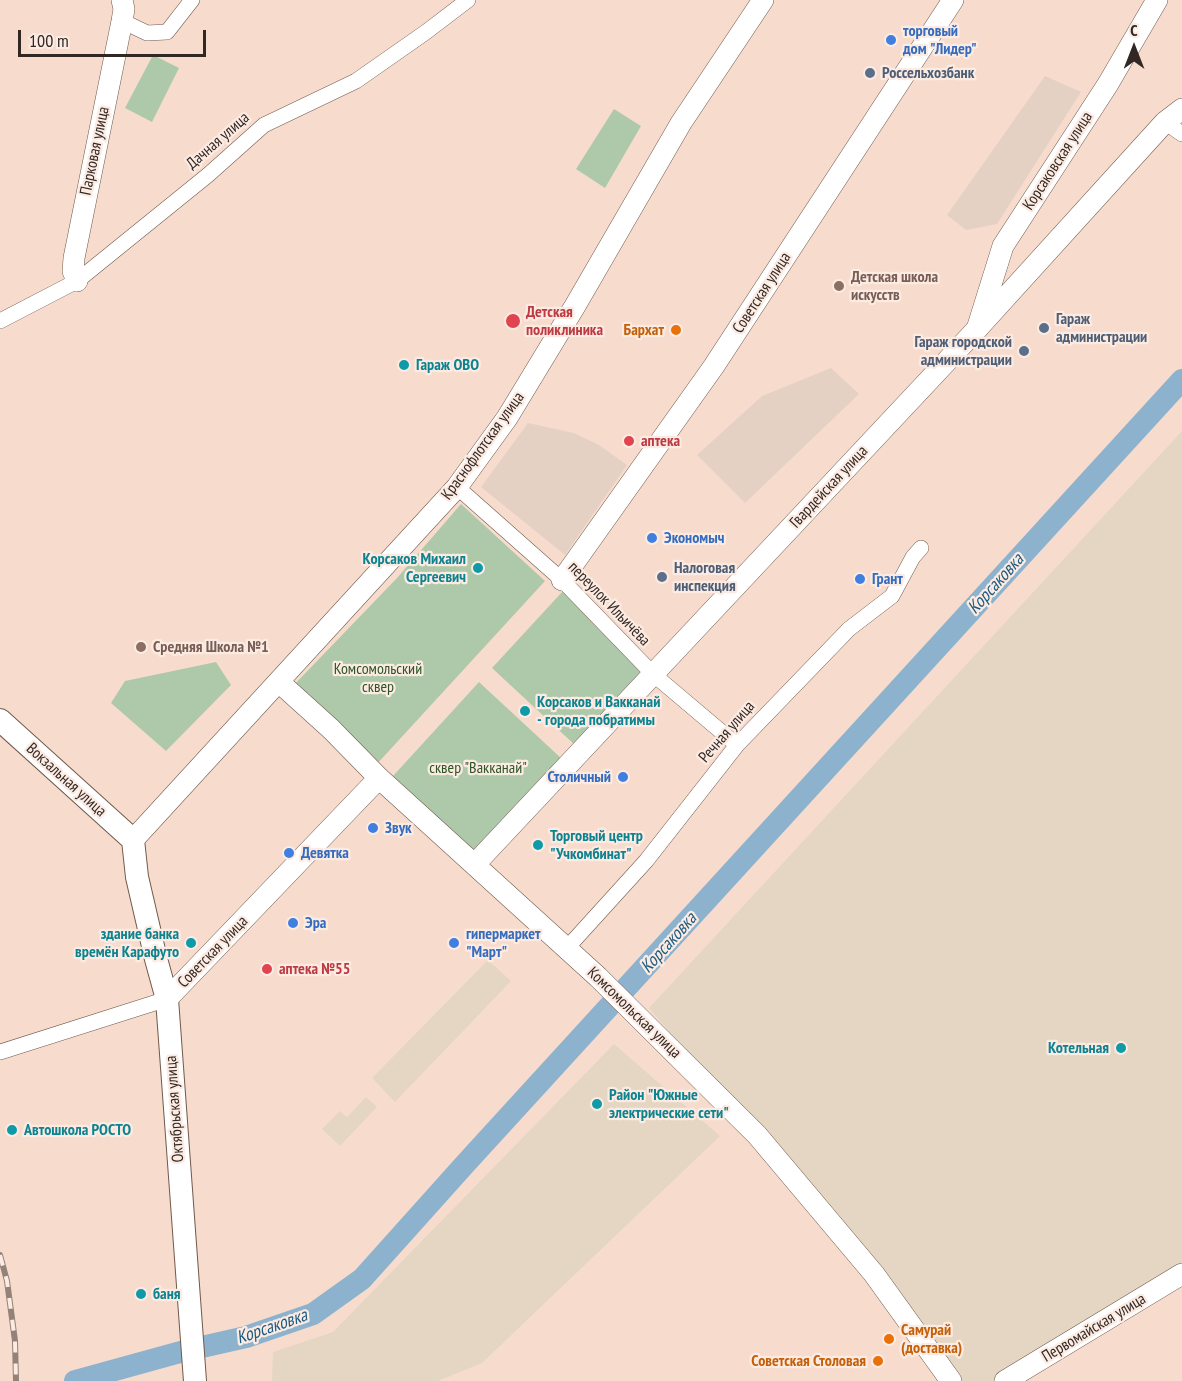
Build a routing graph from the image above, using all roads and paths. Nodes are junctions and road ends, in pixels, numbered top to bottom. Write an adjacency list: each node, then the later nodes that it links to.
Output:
1 (122, 0): 7 (main road, Парковая улица)
2 (192, 0): 7 (street)
3 (468, 0): 10 (street, Дачная улица)
4 (763, 0): 13 (main road, Краснофлотская улица)
5 (953, 0): 15 (main road, Советская улица)
6 (1157, 0): 12 (main road, Корсаковская улица)
7 (123, 21): 10 (main road, Парковая улица)
8 (1182, 110): 9 (main road, Гвардейская улица)
9 (1174, 128): 12 (main road, Гвардейская улица)
10 (77, 281): 11 (street, Дачная улица)
11 (0, 321)
12 (978, 329): 16 (main road, Гвардейская улица)
13 (457, 487): 15 (street, переулок Ильичёва); 17 (main road, Краснофлотская улица)
14 (921, 548): 19 (street, Речная улица)
15 (562, 580): 16 (street, переулок Ильичёва)
16 (653, 674): 19 (street, переулок Ильичёва); 22 (main road, Гвардейская улица)
17 (279, 682): 20 (main road, Комсомольская улица); 21 (main road, Краснофлотская улица)
18 (0, 720): 21 (main road, Вокзальная улица)
19 (737, 745): 23 (street, Речная улица)
20 (379, 778): 22 (main road, Комсомольская улица); 24 (main road, Советская улица)
21 (133, 840): 24 (main road, Октябрьская улица)
22 (475, 864): 23 (main road, Комсомольская улица)
23 (567, 948): 28 (main road, Комсомольская улица)
24 (167, 999): 25 (street, Советская улица); 27 (main road, Октябрьская улица)
25 (0, 1052)
26 (1182, 1274): 29 (main road, Первомайская улица)
27 (194, 1378)
28 (951, 1381)
29 (1005, 1381)

